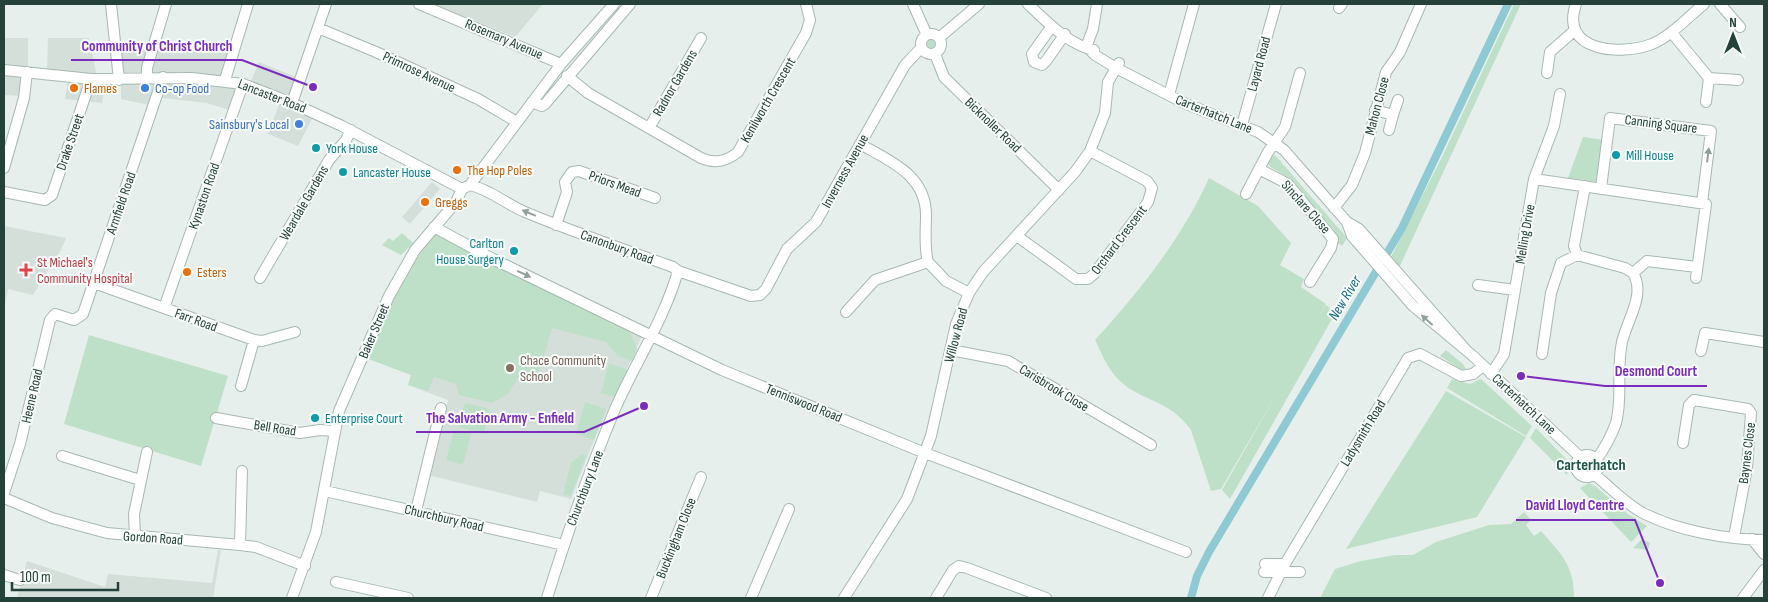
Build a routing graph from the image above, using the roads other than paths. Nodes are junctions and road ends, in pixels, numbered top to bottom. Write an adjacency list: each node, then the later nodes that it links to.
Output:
1 (111, 4): 42 (street)
2 (166, 4): 39 (street)
3 (248, 4): 43 (street)
4 (326, 4): 20 (street)
5 (419, 4): 31 (street, Rosemary Avenue)
6 (614, 4): 31 (street, Baker Street)
7 (630, 4): 37 (street)
8 (806, 4): 56 (street, Kenilworth Crescent)
9 (913, 4): 24 (street)
10 (979, 4): 26 (street)
11 (1028, 4): 19 (street, Carterhatch Lane)
12 (1097, 4): 29 (street)
13 (1194, 4): 47 (street)
14 (1276, 4): 55 (street, Layard Road)
15 (1421, 4): 52 (street, Mahon Close)
16 (1576, 4): 22 (street)
17 (1704, 4): 23 (street)
18 (1720, 4): 21 (street)
19 (1052, 26): 25 (street, Carterhatch Lane); 25 (street)
20 (318, 28): 49 (street); 54 (street, Primrose Avenue)
21 (1740, 28)
22 (1575, 30): 23 (street); 36 (street)
23 (1671, 32): 40 (street)
24 (926, 33): 26 (street); 28 (street, Inverness Avenue)
25 (1065, 34): 29 (street, Carterhatch Lane)
26 (940, 37): 30 (street)
27 (701, 38): 56 (street, Radnor Gardens)
28 (921, 48): 30 (street); 60 (street, Inverness Avenue)
29 (1088, 48): 32 (street, Carterhatch Lane)
30 (934, 54): 68 (street, Bicknoller Road)
31 (561, 64): 50 (street, Baker Street)
32 (1118, 66): 47 (street, Carterhatch Lane); 61 (street, Willow Road)
33 (4, 70): 34 (street, Lancaster Road)
34 (27, 72): 41 (street, Lancaster Road); 62 (street)
35 (1300, 72): 59 (street)
36 (1547, 72)
37 (567, 76): 50 (street); 56 (street, Kenilworth Crescent)
38 (163, 77): 39 (street, Lancaster Road); 43 (street, Lancaster Road); 85 (street, Armfield Road)
39 (147, 78): 42 (street, Lancaster Road)
40 (1709, 78): 44 (street); 51 (street)
41 (90, 79): 42 (street, Lancaster Road); 69 (street, Drake Street)
42 (119, 80)
43 (225, 80): 45 (street, Lancaster Road)
44 (1738, 80)
45 (243, 84): 49 (street, Lancaster Road); 90 (street, Kynaston Road)
46 (1560, 94): 64 (street, Melling Drive)
47 (1169, 95): 55 (street, Carterhatch Lane)
48 (1398, 100): 53 (street)
49 (292, 102): 57 (street, Lancaster Road)
50 (532, 102): 54 (street, Baker Street)
51 (1706, 102)
52 (1375, 110): 53 (street); 73 (street, Mahon Close)
53 (1394, 115): 58 (street)
54 (517, 122): 66 (street, Baker Street)
55 (1242, 125): 59 (street, Carterhatch Lane)
56 (650, 128)
57 (352, 130): 66 (street, Lancaster Road); 82 (street, Weardale Gardens)
58 (1389, 130)
59 (1274, 143): 63 (street); 73 (street, Carterhatch Lane)
60 (860, 144): 78 (street); 87 (street, Inverness Avenue)
61 (1090, 150): 68 (street, Willow Road); 76 (street, Orchard Crescent)
62 (4, 168)
63 (1259, 169): 70 (street); 84 (street, Sinclare Close)
64 (1534, 179): 65 (street); 88 (street, Melling Drive)
65 (1585, 186): 67 (street); 77 (street)
66 (466, 187): 74 (street, Canonbury Road, one-way to 66); 75 (street, Baker Street)
67 (1601, 188): 72 (street); 72 (street, Canning Square, one-way to 67)
68 (1060, 190): 76 (street, Willow Road)
69 (4, 192)
70 (1246, 194)
71 (656, 198): 74 (street, Priors Mead)
72 (1702, 203): 79 (street, Canning Square)
73 (1334, 208): 100 (street, Carterhatch Lane)
74 (556, 224): 80 (street, Canonbury Road)
75 (434, 226): 94 (street, Tenniswood Road, one-way to 94); 105 (street, Baker Street)
76 (1016, 236): 89 (street, Willow Road)
77 (1577, 255): 81 (street); 99 (street)
78 (928, 262): 89 (street); 91 (street)
79 (1697, 267): 81 (street); 83 (street)
80 (675, 269): 87 (street, Canonbury Road); 94 (street, Churchbury Lane)
81 (1633, 273): 112 (street)
82 (260, 278)
83 (1696, 278)
84 (1310, 282)
85 (94, 283): 90 (street, Farr Road); 92 (street, Armfield Road)
86 (1478, 285): 88 (street)
87 (766, 289)
88 (1515, 290): 101 (street, Melling Drive)
89 (969, 293): 97 (street, Willow Road)
90 (164, 308): 95 (street, Farr Road)
91 (846, 312)
92 (70, 319): 118 (street, Heene Road)
93 (295, 332): 95 (street)
94 (651, 335): 109 (street, Tenniswood Road); 127 (street, Churchbury Lane)
95 (254, 340): 102 (street)
96 (1764, 342): 98 (street)
97 (951, 350): 107 (street, Carisbrook Close); 109 (street, Willow Road)
98 (1701, 351)
99 (1542, 354)
100 (1483, 366): 101 (street, Carterhatch Lane); 132 (street, Ladysmith Road)
101 (1491, 374): 111 (street, Carterhatch Lane)
102 (241, 386)
103 (441, 408): 121 (street)
104 (216, 418): 105 (street, Bell Road)
105 (334, 431): 117 (street, Baker Street)
106 (1684, 442): 123 (street, Baynes Close)
107 (1151, 445)
108 (147, 452): 116 (street)
109 (926, 453): 128 (street, Tenniswood Road); 143 (street, Willow Road)
110 (62, 456): 116 (street)
111 (1581, 458): 112 (street); 114 (street, Carterhatch Lane)
112 (1596, 460): 114 (street)
113 (242, 471): 126 (street)
114 (1594, 474): 123 (street, Carterhatch Lane)
115 (701, 477): 141 (street, Buckingham Close)
116 (140, 480): 122 (street)
117 (325, 491): 121 (street, Churchbury Road); 130 (street, Baker Street)
118 (4, 493)
119 (4, 498): 122 (street, Gordon Road)
120 (789, 509): 142 (street)
121 (416, 511): 127 (street, Churchbury Road)
122 (135, 537): 126 (street, Gordon Road)
123 (1734, 537): 124 (street, Carterhatch Lane)
124 (1752, 539): 125 (street, Carterhatch Lane); 129 (street)
125 (1764, 540)
126 (240, 544): 130 (street, Gordon Road)
127 (564, 545): 140 (street, Churchbury Lane)
128 (1186, 552)
129 (1764, 554)
130 (305, 566): 138 (street, Baker Street)
131 (1764, 570): 147 (street)
132 (1281, 572): 133 (street); 146 (street)
133 (1300, 572)
134 (4, 575): 135 (street)
135 (20, 580)
136 (336, 582): 137 (street)
137 (384, 596): 139 (street)
138 (292, 598)
139 (408, 598)
140 (546, 598)
141 (651, 598)
142 (750, 598)
143 (844, 598)
144 (936, 598): 145 (street)
145 (1046, 598)
146 (1268, 598)
147 (1743, 598)

